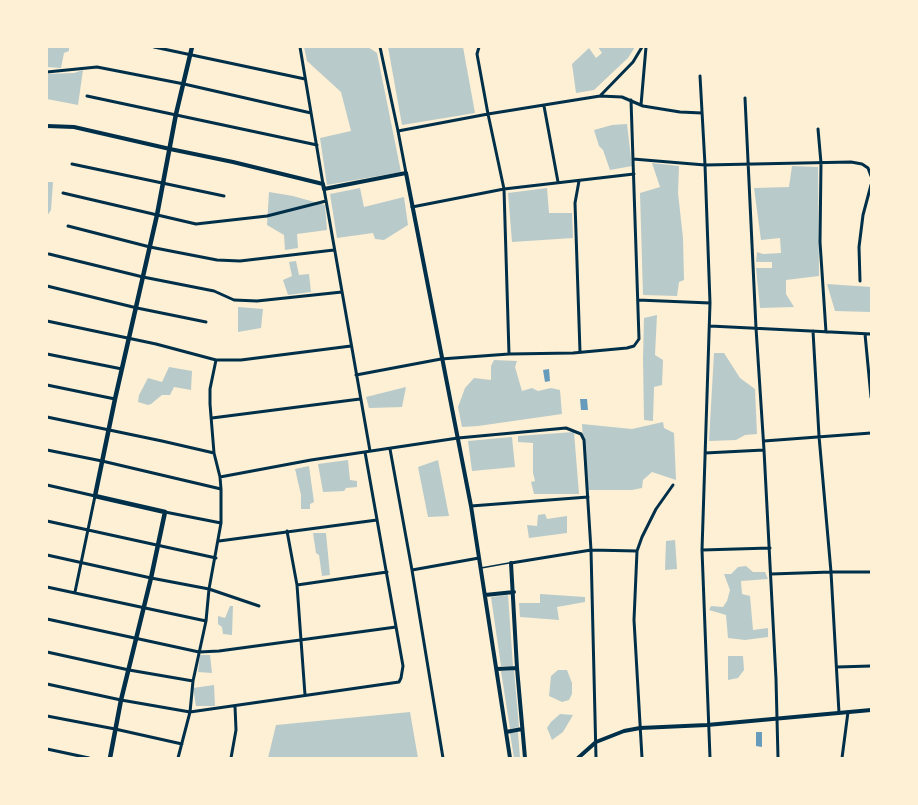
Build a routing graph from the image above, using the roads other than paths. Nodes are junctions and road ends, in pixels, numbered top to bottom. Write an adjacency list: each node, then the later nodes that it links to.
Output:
1 (154, 47): 8 (street)
2 (192, 47): 8 (main road)
3 (300, 47): 11 (street)
4 (380, 47): 25 (street)
5 (479, 47): 22 (street)
6 (642, 47): 14 (street)
7 (646, 47): 17 (street)
8 (190, 55): 11 (street); 12 (main road)
9 (47, 72): 12 (street)
10 (700, 76): 20 (street)
11 (305, 79): 19 (street)
12 (184, 84): 19 (street); 21 (main road)
13 (87, 96): 21 (street)
14 (600, 96): 16 (street); 18 (street)
15 (745, 98): 32 (street)
16 (631, 100): 17 (street); 28 (street)
17 (641, 105): 20 (street)
18 (544, 106): 22 (street); 37 (street)
19 (311, 112): 26 (street)
20 (702, 113): 31 (street)
21 (176, 114): 26 (street); 27 (main road)
22 (488, 114): 25 (street); 42 (street)
23 (47, 126): 27 (street)
24 (818, 128): 29 (street)
25 (398, 131): 33 (street)
26 (317, 145): 39 (street)
27 (170, 149): 38 (main road); 39 (street)
28 (634, 159): 31 (street); 34 (street)
29 (821, 163): 32 (street); 35 (street); 64 (street)
30 (72, 164): 38 (street)
31 (705, 164): 32 (street); 57 (street)
32 (749, 165): 62 (street)
33 (406, 173): 41 (street); 46 (street)
34 (634, 174): 36 (street); 56 (street)
35 (871, 176)
36 (579, 181): 37 (street); 69 (street)
37 (558, 182): 42 (street)
38 (164, 184): 44 (street); 47 (main road)
39 (323, 184): 41 (street)
40 (871, 185): 53 (street)
41 (324, 189): 45 (street)
42 (504, 189): 46 (street); 71 (street)
43 (63, 192): 47 (street)
44 (224, 196)
45 (326, 202): 47 (street); 50 (street)
46 (412, 207): 72 (street)
47 (157, 215): 49 (main road)
48 (68, 226): 49 (street)
49 (150, 247): 50 (street); 52 (main road)
50 (334, 250): 55 (street)
51 (49, 254): 52 (street)
52 (143, 277): 55 (street); 58 (main road)
53 (860, 281)
54 (47, 286): 58 (street)
55 (342, 292): 68 (street)
56 (638, 300): 57 (street); 69 (street)
57 (710, 303): 61 (street)
58 (136, 307): 60 (street); 67 (main road)
59 (47, 321): 67 (street)
60 (206, 322)
61 (710, 326): 62 (street); 92 (street)
62 (756, 328): 63 (street); 86 (street)
63 (813, 332): 64 (street); 84 (street)
64 (826, 332): 65 (street)
65 (865, 334): 66 (street); 77 (street)
66 (871, 334)
67 (129, 338): 73 (street); 74 (main road)
68 (351, 346): 73 (street); 75 (street)
69 (580, 352): 71 (street)
70 (47, 354): 74 (street)
71 (509, 354): 72 (street)
72 (441, 359): 75 (street); 85 (street)
73 (216, 360): 81 (street)
74 (122, 369): 78 (main road)
75 (356, 375): 79 (street)
76 (47, 385): 78 (street)
77 (871, 397)
78 (115, 399): 82 (main road)
79 (360, 399): 81 (street); 90 (street)
80 (47, 418): 82 (street)
81 (212, 418): 93 (street)
82 (108, 430): 93 (street); 94 (main road)
83 (871, 433): 84 (street)
84 (819, 436): 86 (street); 122 (street)
85 (458, 438): 87 (street); 100 (street); 101 (street)
86 (764, 441): 89 (street)
87 (390, 449): 90 (street); 120 (street)
88 (47, 450): 94 (street)
89 (764, 450): 92 (street); 110 (street)
90 (370, 451): 91 (street)
91 (365, 452): 95 (street); 103 (street)
92 (705, 453): 112 (street)
93 (214, 454): 95 (street)
94 (102, 461): 98 (street); 99 (main road)
95 (220, 477): 98 (street)
96 (47, 485): 99 (street)
97 (673, 485): 113 (street)
98 (222, 489): 105 (street)
99 (95, 496): 102 (main road); 106 (street)
100 (588, 497): 101 (street); 111 (street)
101 (471, 506): 116 (street)
102 (165, 512): 105 (street); 109 (main road)
103 (377, 520): 107 (street); 121 (street)
104 (47, 521): 106 (street)
105 (221, 523): 108 (street)
106 (87, 530): 109 (street); 117 (street)
107 (287, 531): 108 (street); 126 (street)
108 (219, 540): 115 (street)
109 (157, 546): 115 (street); 125 (main road)
110 (770, 548): 112 (street); 124 (street)
111 (591, 550): 113 (street); 118 (street); 162 (street)
112 (702, 550): 157 (street)
113 (637, 551): 158 (street)
114 (47, 555): 117 (street)
115 (216, 558): 128 (street)
116 (479, 558): 119 (street); 120 (street)
117 (81, 562): 125 (street); 129 (street)
118 (511, 563): 119 (lane); 130 (street)
119 (481, 568): 131 (street)
120 (412, 570): 169 (street)
121 (387, 572): 126 (street); 136 (street)
122 (831, 572): 123 (street); 124 (street); 142 (street)
123 (871, 572)
124 (770, 574): 156 (street)
125 (151, 578): 128 (street); 133 (main road)
126 (297, 585): 138 (street)
127 (47, 587): 129 (street)
128 (209, 589): 132 (street); 135 (street)
129 (75, 592): 133 (street)
130 (514, 592): 131 (street); 143 (street)
131 (485, 595): 144 (street)
132 (259, 606)
133 (144, 608): 135 (street); 137 (main road)
134 (47, 619): 137 (street)
135 (206, 621): 140 (street)
136 (396, 627): 138 (street); 148 (street)
137 (137, 639): 140 (street); 145 (main road)
138 (301, 640): 140 (street); 148 (street)
139 (47, 652): 145 (street)
140 (199, 652): 146 (street)
141 (871, 666): 142 (street)
142 (836, 667): 154 (street)
143 (517, 668): 144 (street); 160 (street)
144 (497, 669): 161 (street)
145 (129, 670): 146 (street); 149 (main road)
146 (193, 681): 152 (street)
147 (47, 684): 149 (street)
148 (306, 695): 150 (street)
149 (121, 700): 152 (street); 159 (main road)
150 (235, 706): 152 (street); 168 (street)
151 (871, 710): 153 (street)
152 (190, 712): 163 (street)
153 (848, 712): 154 (street); 177 (street)
154 (839, 713): 156 (street)
155 (47, 716): 159 (street)
156 (776, 718): 157 (street); 176 (street)
157 (708, 725): 158 (street); 175 (street)
158 (640, 728): 162 (street); 174 (street)
159 (115, 729): 163 (street); 166 (main road)
160 (522, 729): 161 (street); 171 (street)
161 (506, 732): 170 (street)
162 (596, 742): 172 (street); 173 (street)
163 (182, 744): 167 (street)
164 (47, 749): 165 (street)
165 (89, 758)
166 (110, 758)
167 (178, 758)
168 (231, 758)
169 (443, 758)
170 (510, 758)
171 (525, 758)
172 (578, 758)
173 (596, 758)
174 (642, 758)
175 (710, 758)
176 (778, 758)
177 (842, 758)

